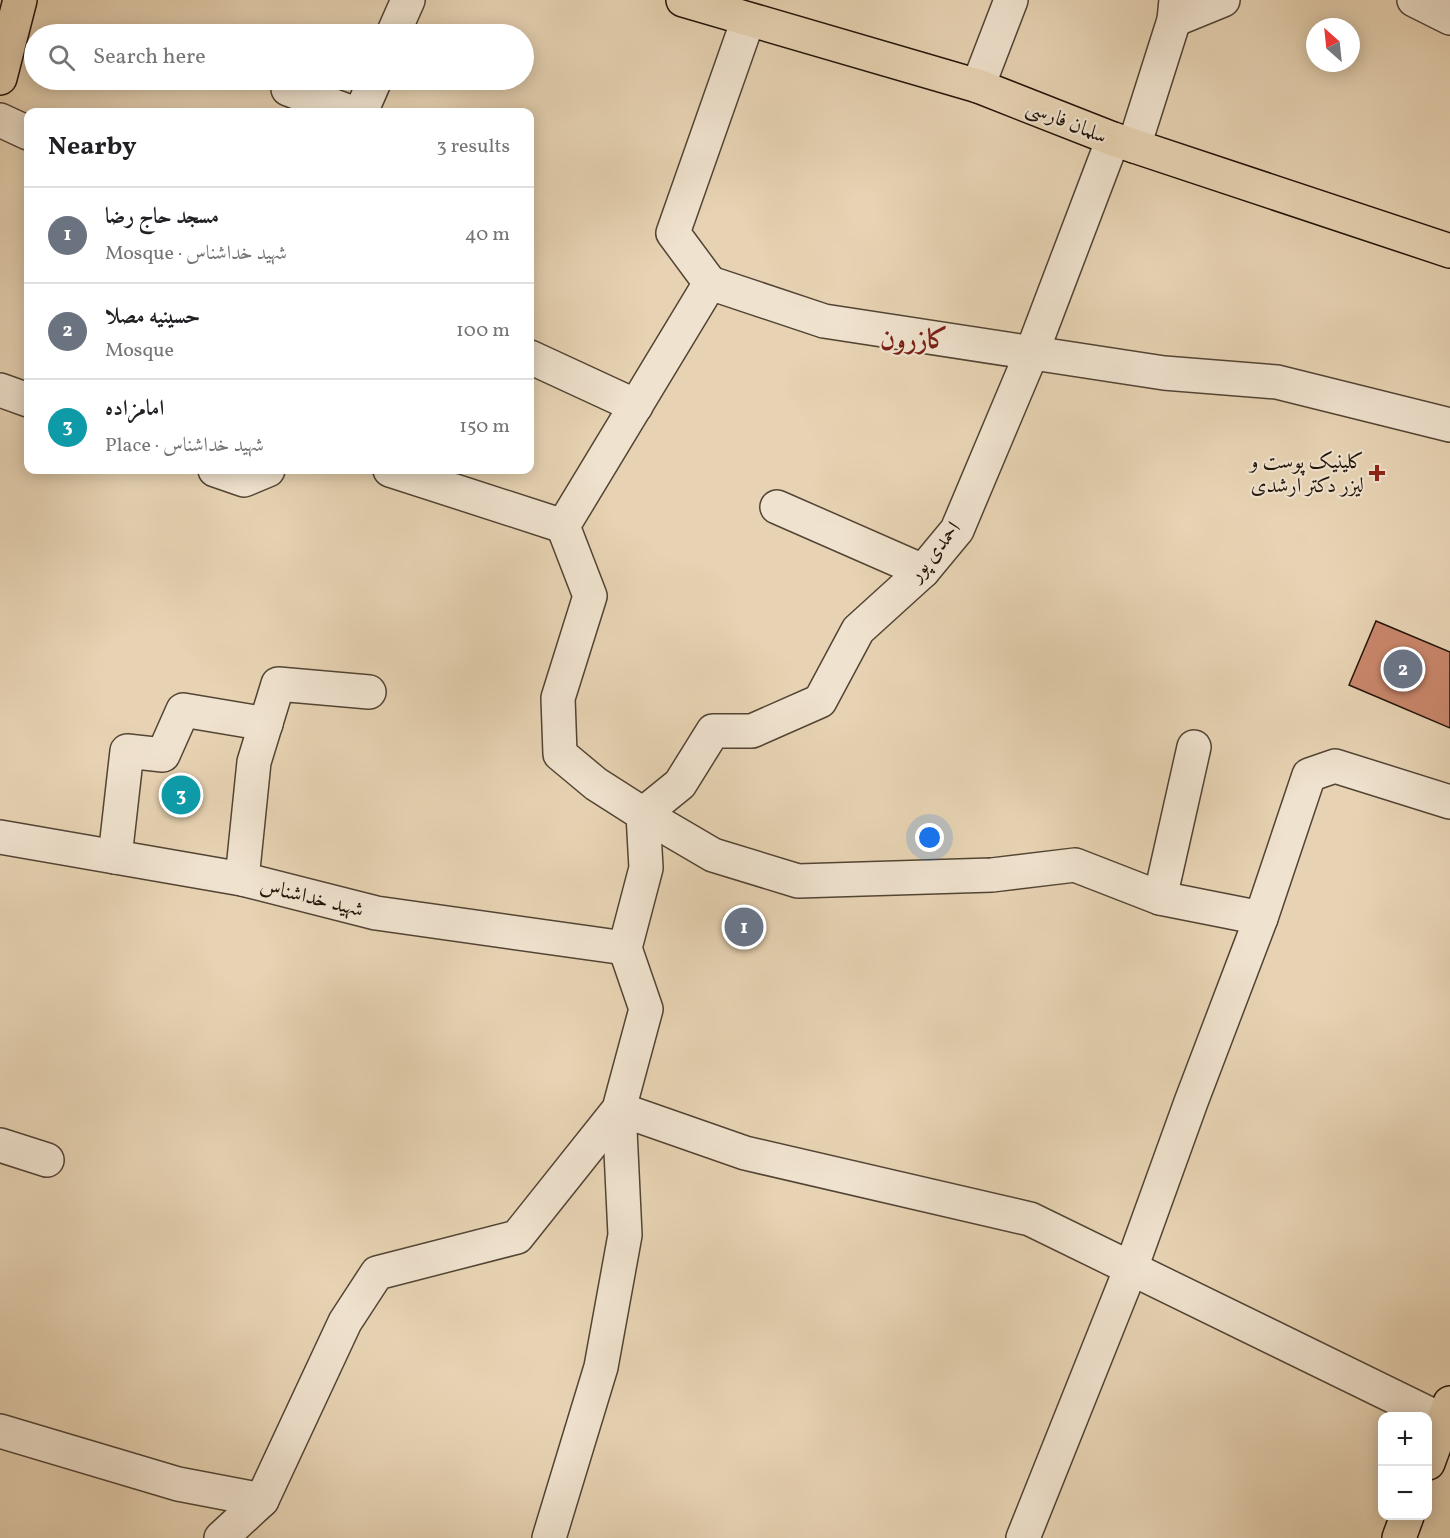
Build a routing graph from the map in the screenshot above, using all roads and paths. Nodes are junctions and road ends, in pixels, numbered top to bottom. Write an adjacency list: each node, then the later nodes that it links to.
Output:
1 (20, 0): 11 (main road)
2 (408, 0): 10 (street)
3 (682, 0): 9 (main road, سلمان فارسی)
4 (1011, 0): 12 (street)
5 (1223, 0): 7 (street)
6 (1414, 0): 8 (street)
7 (1175, 10): 19 (street, احمدی پور)
8 (1450, 18)
9 (748, 20): 12 (main road, سلمان فارسی); 21 (street)
10 (397, 24)
11 (0, 78)
12 (978, 86): 19 (main road, سلمان فارسی)
13 (291, 90): 15 (street)
14 (371, 90): 16 (street)
15 (339, 108)
16 (363, 108)
17 (0, 120): 18 (street)
18 (24, 130)
19 (1123, 143): 20 (main road, سلمان فارسی); 22 (street, احمدی پور)
20 (1450, 250)
21 (710, 283): 22 (street); 26 (street)
22 (1032, 352): 27 (street); 33 (street, احمدی پور)
23 (534, 359): 26 (street)
24 (0, 390): 25 (street)
25 (24, 399)
26 (636, 406): 32 (street)
27 (1450, 425)
28 (227, 474): 29 (street)
29 (258, 474)
30 (402, 474): 32 (street)
31 (777, 507): 33 (street)
32 (563, 526): 38 (street)
33 (922, 570): 38 (street, احمدی پور)
34 (369, 692): 35 (street)
35 (266, 724): 40 (street); 41 (street)
36 (1194, 747): 42 (street)
37 (1450, 802): 43 (street)
38 (643, 814): 42 (street); 44 (street)
39 (0, 837): 40 (street, شهید خداشناس)
40 (115, 857): 41 (street, شهید خداشناس)
41 (242, 879): 44 (street, شهید خداشناس)
42 (1160, 898): 43 (street)
43 (1261, 918): 48 (street)
44 (625, 948): 45 (street)
45 (620, 1109): 48 (street); 52 (street); 55 (street)
46 (0, 1144): 47 (street)
47 (47, 1160)
48 (1131, 1268): 49 (street); 56 (street)
49 (1448, 1416): 51 (main road)
50 (0, 1431): 52 (street)
51 (1432, 1454)
52 (262, 1500): 54 (street)
53 (1405, 1520): 57 (main road)
54 (222, 1538)
55 (549, 1538)
56 (1023, 1538)
57 (1399, 1538)

